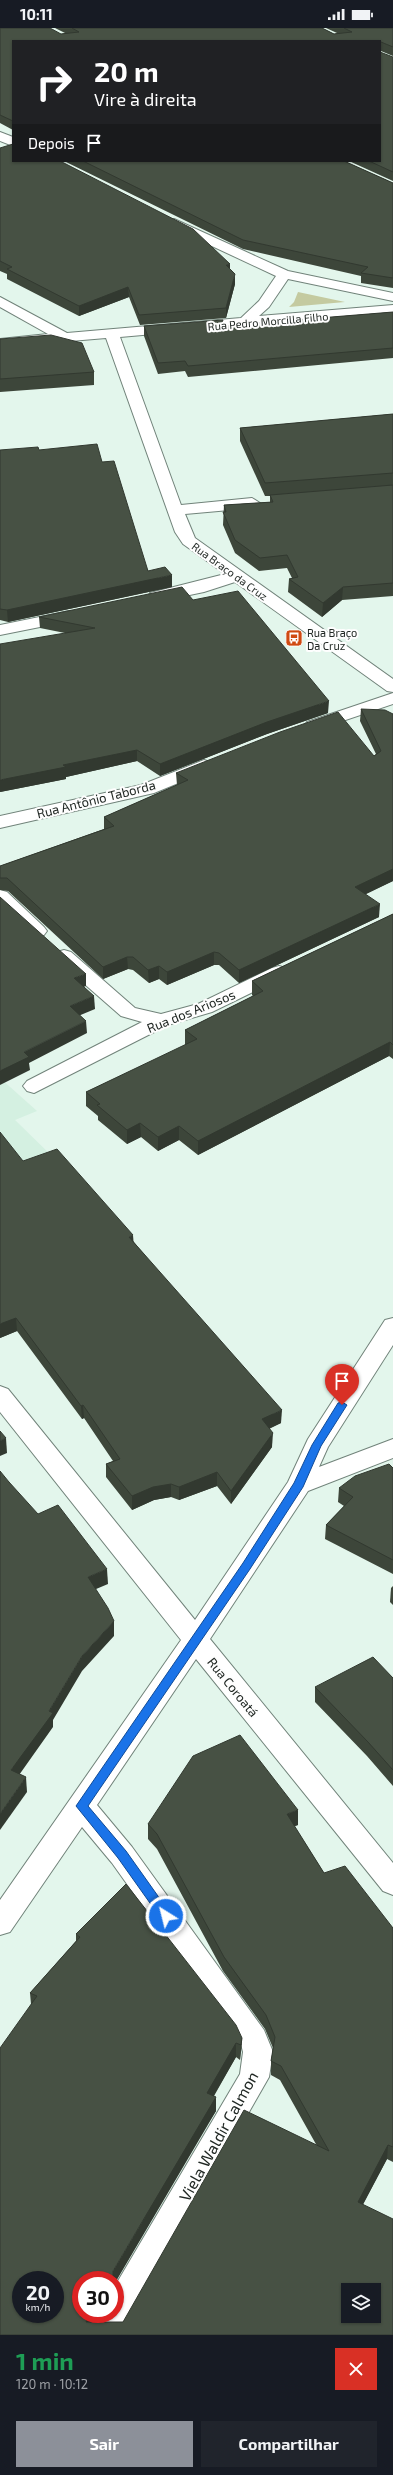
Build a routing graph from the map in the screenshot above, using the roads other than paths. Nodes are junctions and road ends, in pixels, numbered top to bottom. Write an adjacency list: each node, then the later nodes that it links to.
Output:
1 (0, 136): 2 (street)
2 (12, 142)
3 (163, 217): 4 (street)
4 (284, 274): 5 (street); 8 (street)
5 (393, 297)
6 (0, 301): 10 (street)
7 (393, 309): 8 (street, Rua Pedro Morcilla Filho)
8 (244, 323): 9 (street, Rua Pedro Morcilla Filho)
9 (112, 334): 10 (street, Rua Pedro Morcilla Filho); 13 (street, Rua Braço da Cruz)
10 (65, 338): 11 (street, Rua Pedro Morcilla Filho)
11 (0, 343)
12 (268, 502): 13 (street)
13 (175, 510): 14 (street, Rua Braço da Cruz)
14 (236, 576): 15 (street); 18 (street, Rua Braço da Cruz)
15 (137, 601)
16 (84, 613): 17 (street)
17 (0, 630)
18 (393, 687)
19 (393, 698): 20 (street)
20 (294, 732)
21 (221, 759): 22 (street, Rua Antônio Taborda)
22 (0, 822)
23 (0, 896): 25 (street)
24 (299, 963): 25 (street, Rua dos Ariosos)
25 (161, 1021): 26 (street, Rua dos Ariosos)
26 (34, 1086)
27 (393, 1326): 30 (street)
28 (0, 1394): 31 (street, Rua Coroatá)
29 (393, 1448): 30 (street)
30 (299, 1484): 31 (street)
31 (195, 1640): 32 (street); 33 (street, Rua Coroatá)
32 (81, 1806): 34 (street); 35 (street, Viela Waldir Calmon)
33 (393, 1883)
34 (0, 1923)
35 (104, 2335)

